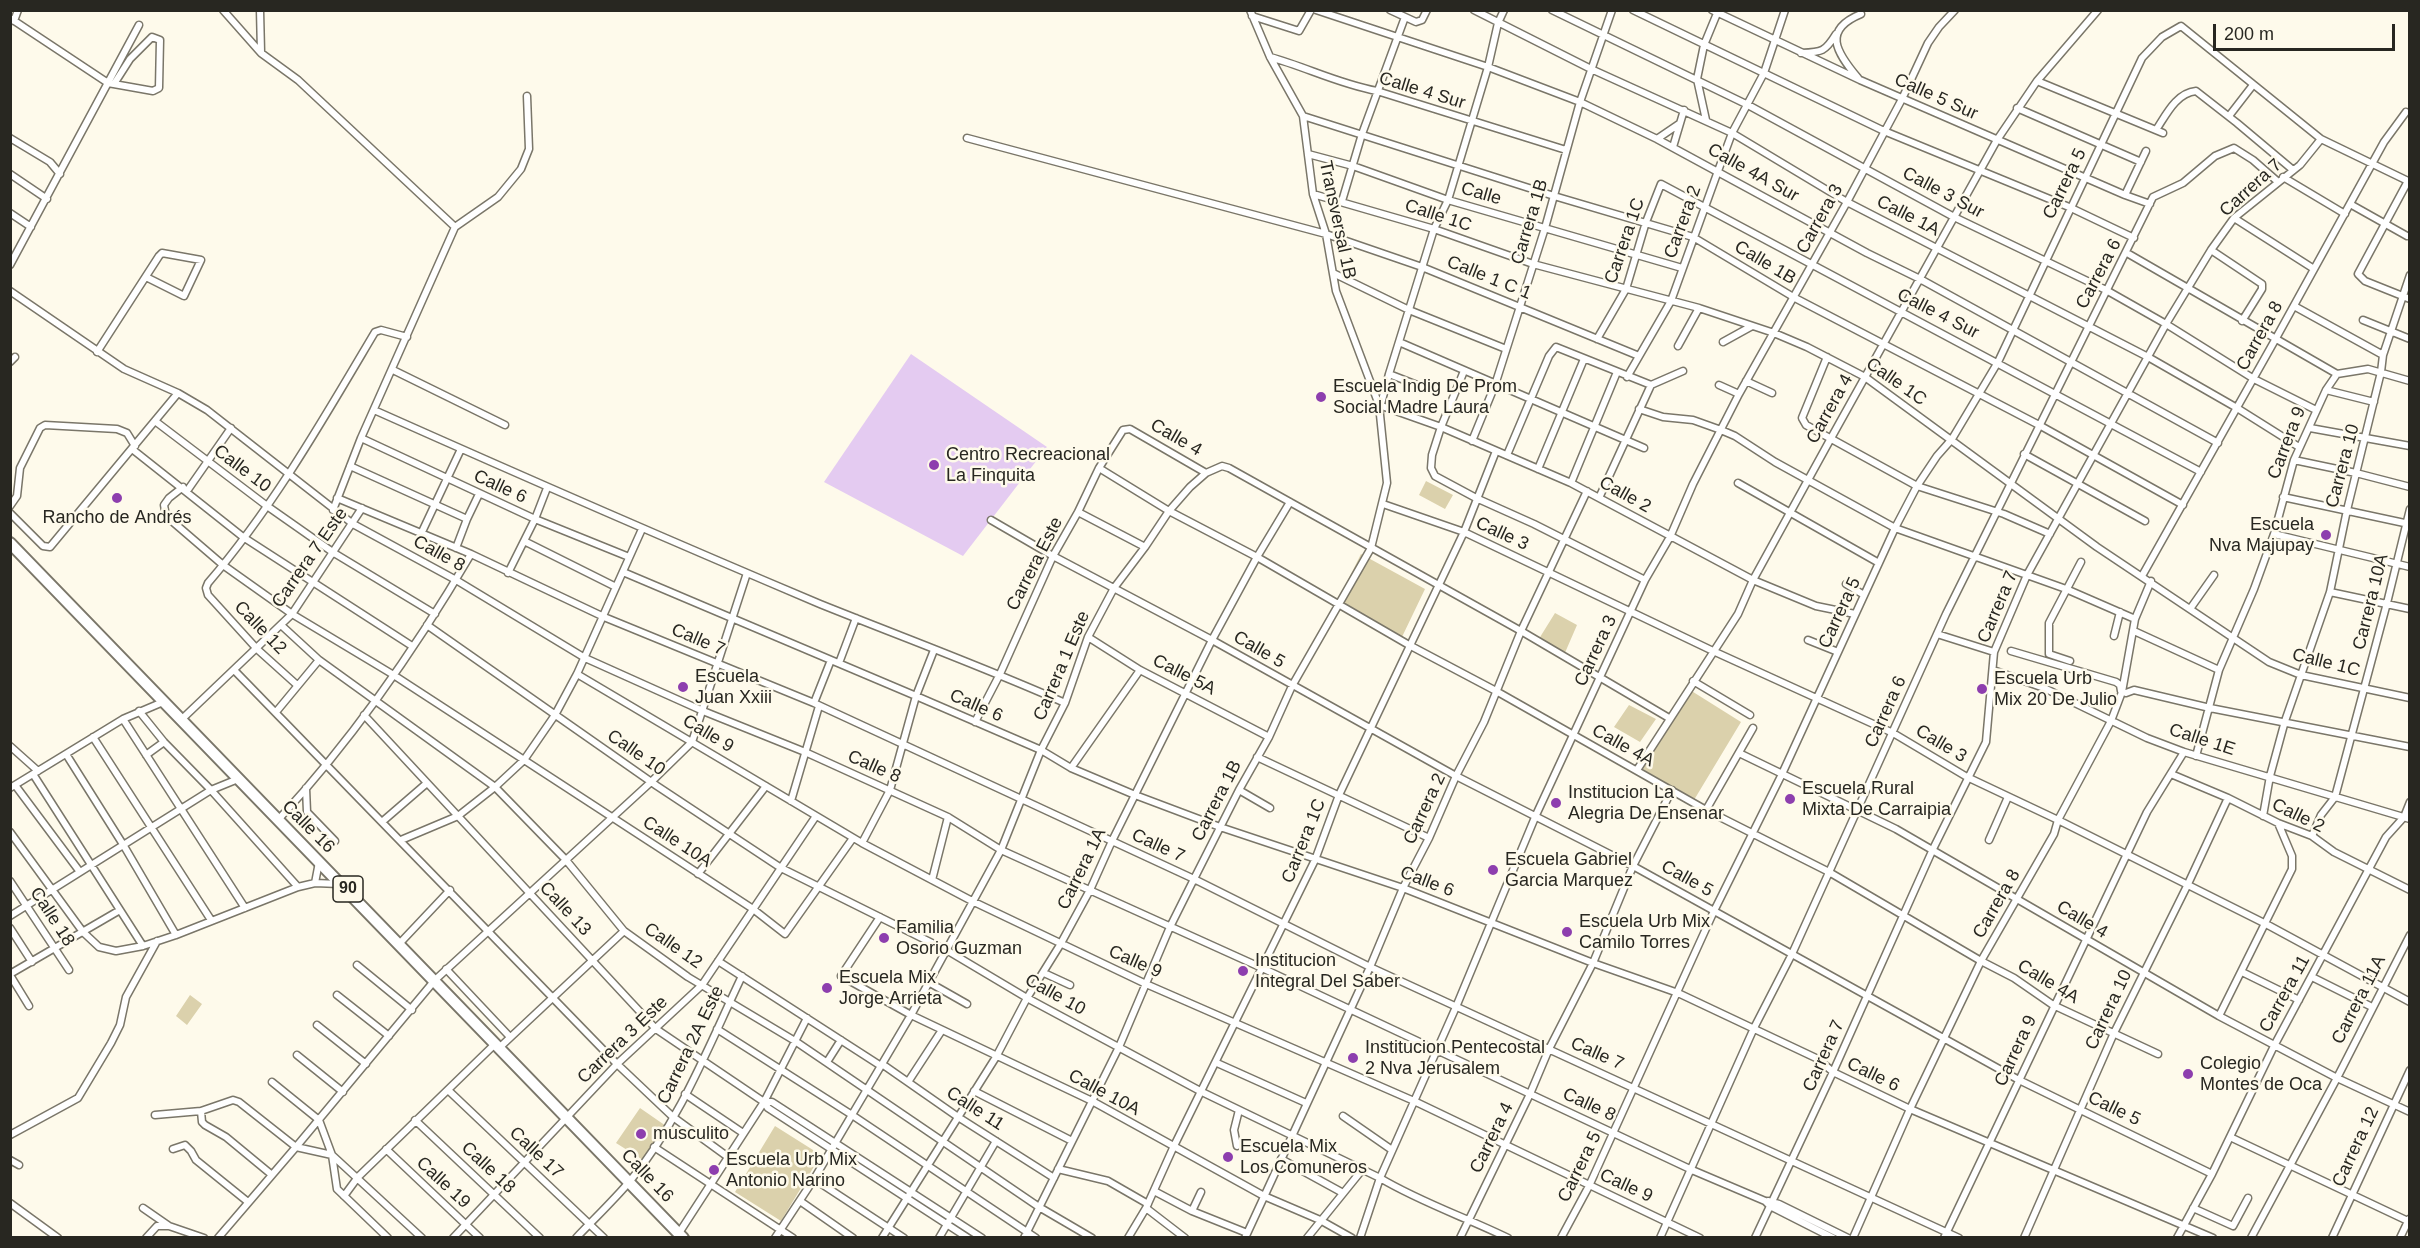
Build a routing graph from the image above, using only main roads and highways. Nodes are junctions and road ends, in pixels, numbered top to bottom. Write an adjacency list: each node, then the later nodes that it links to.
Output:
1 (10, 543): 2 (highway, Calle 16 / 90)
2 (681, 1235)

